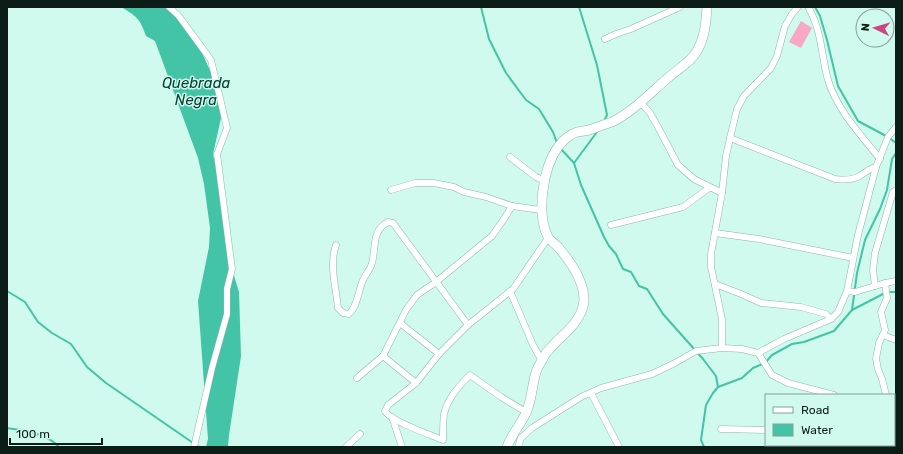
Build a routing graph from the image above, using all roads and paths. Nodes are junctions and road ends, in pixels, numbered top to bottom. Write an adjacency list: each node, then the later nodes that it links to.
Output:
1 (169, 7): 52 (street)
2 (680, 7): 6 (street)
3 (708, 7): 7 (main road)
4 (798, 7): 9 (street)
5 (808, 7): 11 (street)
6 (605, 40)
7 (641, 103): 13 (main road); 14 (street)
8 (896, 127): 11 (street)
9 (730, 138): 12 (street); 17 (street)
10 (510, 157): 13 (street)
11 (880, 159): 12 (street)
12 (876, 167): 24 (street)
13 (545, 181): 19 (main road)
14 (709, 188): 17 (street); 20 (street)
15 (391, 190): 18 (street)
16 (896, 190): 29 (street)
17 (722, 194): 21 (street)
18 (512, 206): 19 (street); 26 (street)
19 (541, 210): 22 (main road)
20 (611, 226)
21 (715, 233): 24 (street); 27 (street)
22 (548, 238): 30 (street); 41 (main road)
23 (336, 245): 26 (street)
24 (853, 258): 31 (street)
25 (896, 281): 28 (street)
26 (436, 282): 33 (street); 34 (street)
27 (715, 284): 32 (street); 37 (street)
28 (885, 284): 29 (street); 35 (street)
29 (875, 286): 31 (street)
30 (510, 291): 34 (street); 41 (street)
31 (847, 291): 32 (street)
32 (831, 319): 38 (street)
33 (400, 323): 39 (street); 40 (street)
34 (468, 325): 39 (street)
35 (883, 335): 36 (street); 46 (street)
36 (896, 340)
37 (722, 348): 38 (street); 44 (street)
38 (758, 353): 45 (street)
39 (439, 354): 43 (street)
40 (383, 356): 42 (street); 43 (street)
41 (542, 361): 47 (main road)
42 (357, 378)
43 (416, 383): 48 (street)
44 (591, 393): 56 (street); 57 (street)
45 (830, 394)
46 (886, 394)
47 (526, 412): 48 (street); 55 (main road)
48 (392, 417): 54 (street)
49 (721, 429): 50 (street)
50 (765, 430)
51 (360, 434): 53 (street)
52 (194, 447)
53 (346, 447)
54 (402, 447)
55 (507, 447)
56 (518, 447)
57 (619, 447)

